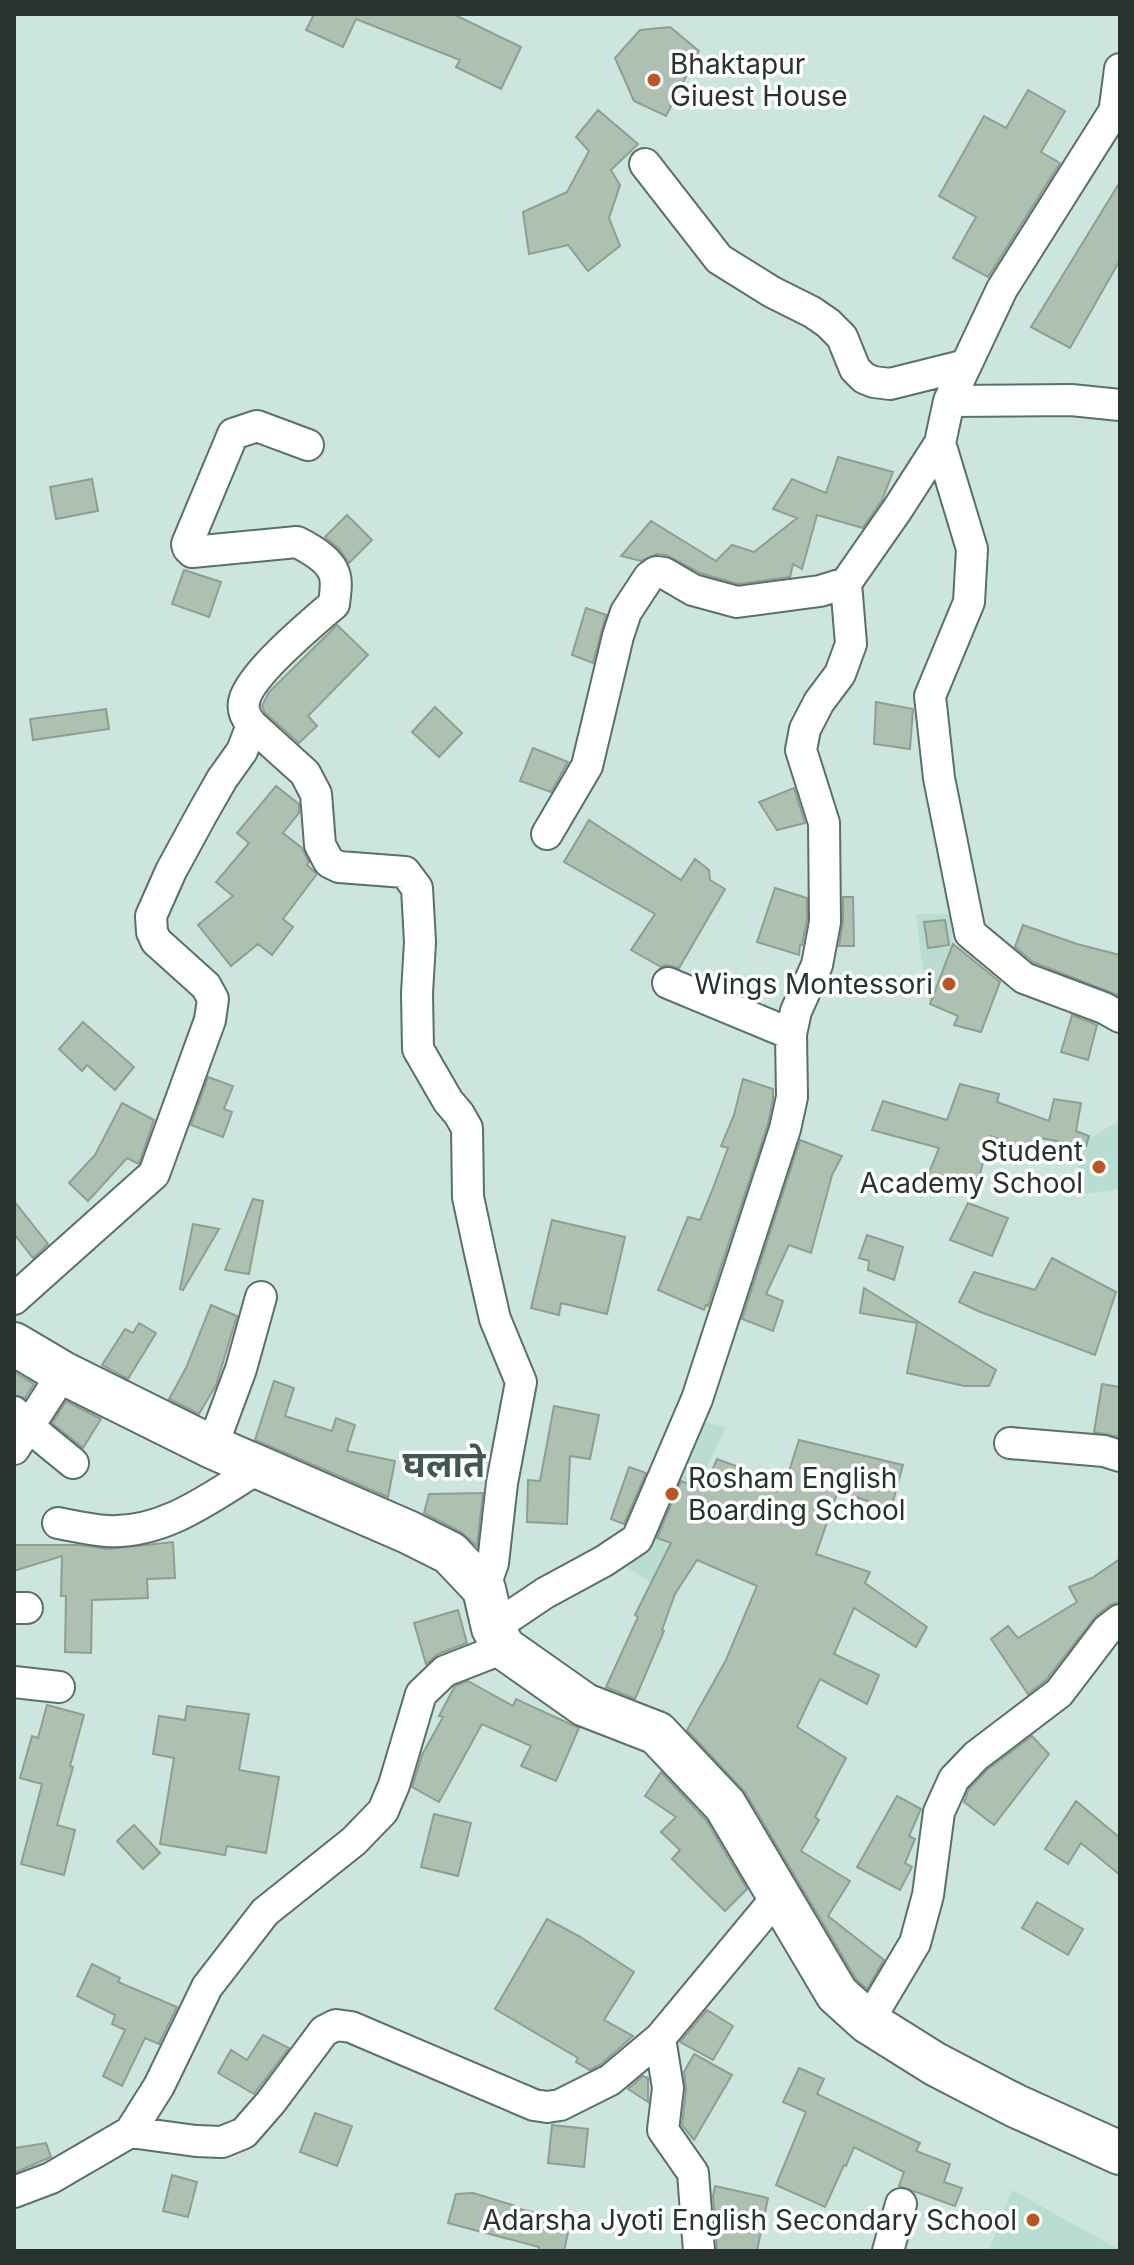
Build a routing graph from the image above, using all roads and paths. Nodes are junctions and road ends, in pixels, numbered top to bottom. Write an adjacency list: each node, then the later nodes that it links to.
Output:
1 (1120, 69): 2 (street)
2 (1118, 104): 4 (street)
3 (645, 164): 4 (street)
4 (966, 365): 5 (street)
5 (949, 401): 6 (street); 7 (street)
6 (1120, 405)
7 (940, 443): 9 (street); 13 (street)
8 (308, 445): 10 (street)
9 (846, 583): 11 (street); 14 (street)
10 (252, 725): 16 (street); 27 (street)
11 (547, 834)
12 (668, 983): 14 (street)
13 (1120, 1017)
14 (791, 1034): 27 (street)
15 (261, 1297): 21 (street)
16 (14, 1299)
17 (14, 1344): 18 (main road)
18 (63, 1373): 19 (street); 21 (main road)
19 (19, 1429): 23 (street)
20 (1010, 1443): 22 (street)
21 (212, 1447): 24 (main road)
22 (1120, 1456)
23 (73, 1463)
24 (260, 1467): 25 (street); 27 (main road)
25 (58, 1523)
26 (1120, 1620): 31 (street)
27 (494, 1622): 30 (main road); 33 (street)
28 (14, 1682): 29 (street)
29 (59, 1687)
30 (778, 1896): 31 (main road); 32 (street)
31 (868, 2022): 34 (main road)
32 (660, 2038): 33 (street); 37 (street)
33 (130, 2132): 35 (street)
34 (1120, 2153)
35 (14, 2192)
36 (901, 2204): 38 (street)
37 (699, 2251)
38 (888, 2251)

